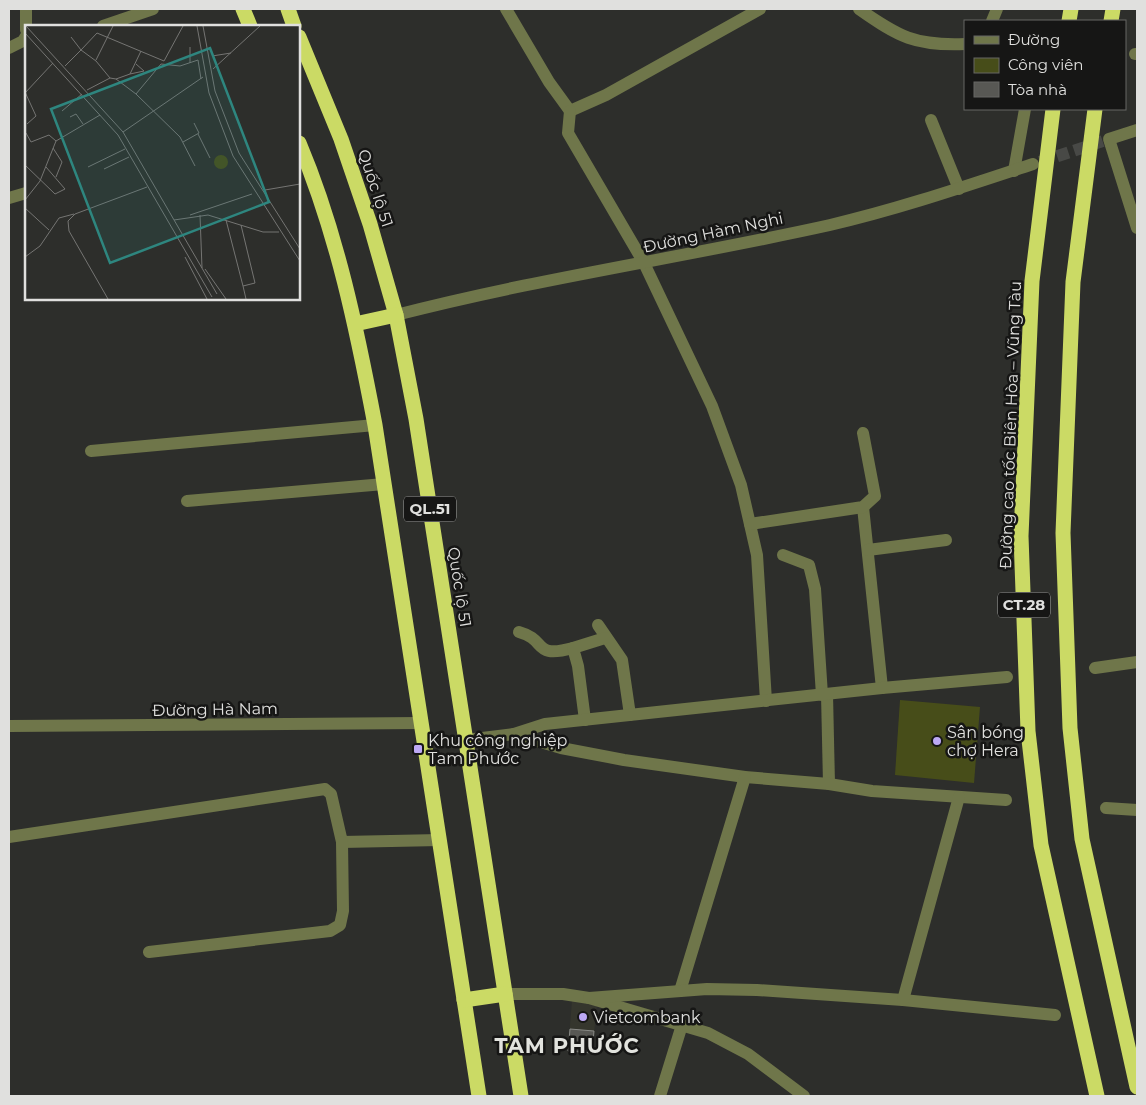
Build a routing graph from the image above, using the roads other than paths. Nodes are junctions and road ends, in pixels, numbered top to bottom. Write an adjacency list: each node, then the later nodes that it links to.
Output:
1 (26, 9): 8 (street)
2 (153, 9): 9 (street)
3 (243, 9): 10 (highway)
4 (288, 9): 11 (highway)
5 (506, 9): 19 (street)
6 (760, 9): 19 (street)
7 (859, 9): 14 (street)
8 (26, 25)
9 (106, 25)
10 (250, 25)
11 (294, 25)
12 (25, 38): 15 (street)
13 (300, 39): 30 (highway, Quốc lộ 51 / QL.51)
14 (964, 44)
15 (9, 48)
16 (1025, 110): 24 (street)
17 (1053, 110): 80 (highway, Đường cao tốc Biên Hòa – Vũng Tàu / CT.28)
18 (1095, 110): 75 (highway, CT.28)
19 (570, 111): 29 (street)
20 (931, 120): 25 (street)
21 (1137, 130): 28 (street)
22 (300, 150): 31 (highway, QL.51)
23 (1033, 164): 24 (street, Đường Hàm Nghi)
24 (1014, 171): 25 (street, Đường Hàm Nghi)
25 (959, 189): 29 (street, Đường Hàm Nghi)
26 (25, 193): 27 (street)
27 (9, 198)
28 (1137, 228)
29 (644, 263): 30 (street, Đường Hàm Nghi); 38 (street)
30 (396, 315): 31 (highway); 57 (highway, Quốc lộ 51 / QL.51)
31 (355, 324): 32 (highway, QL.51)
32 (375, 425): 34 (street); 35 (highway, QL.51)
33 (863, 433): 37 (street)
34 (91, 451)
35 (384, 484): 36 (street); 54 (highway, QL.51)
36 (187, 501)
37 (863, 507): 38 (street); 40 (street)
38 (750, 524): 51 (street)
39 (946, 540): 40 (street)
40 (868, 550): 49 (street)
41 (784, 555): 50 (street)
42 (598, 625): 44 (street)
43 (518, 632): 45 (street)
44 (605, 638): 45 (street); 52 (street)
45 (573, 648): 53 (street)
46 (1137, 662): 47 (street)
47 (1095, 668)
48 (1007, 677): 49 (street)
49 (882, 688): 50 (street)
50 (824, 694): 51 (street); 59 (street)
51 (766, 701): 52 (street)
52 (630, 715): 53 (street)
53 (585, 720): 56 (street)
54 (421, 722): 55 (street, Đường Hà Nam); 65 (highway, QL.51)
55 (9, 726)
56 (514, 734): 57 (street); 58 (street)
57 (466, 740): 69 (highway, Quốc lộ 51 / QL.51)
58 (745, 777): 59 (street); 68 (street)
59 (829, 784): 60 (street)
60 (959, 797): 61 (street); 72 (street)
61 (1006, 800)
62 (1106, 808): 63 (street)
63 (1137, 810)
64 (9, 837): 66 (street)
65 (440, 840): 66 (street); 71 (highway, QL.51)
66 (342, 842): 67 (street)
67 (149, 952)
68 (680, 991): 70 (street); 72 (street)
69 (505, 994): 70 (street); 71 (highway); 77 (highway, Quốc lộ 51 / QL.51)
70 (589, 998): 74 (street)
71 (464, 1000): 76 (highway, QL.51)
72 (903, 1000): 73 (street)
73 (1055, 1014)
74 (682, 1024): 78 (street); 79 (street)
75 (1137, 1087)
76 (479, 1096)
77 (521, 1096)
78 (660, 1096)
79 (804, 1096)
80 (1097, 1096)

